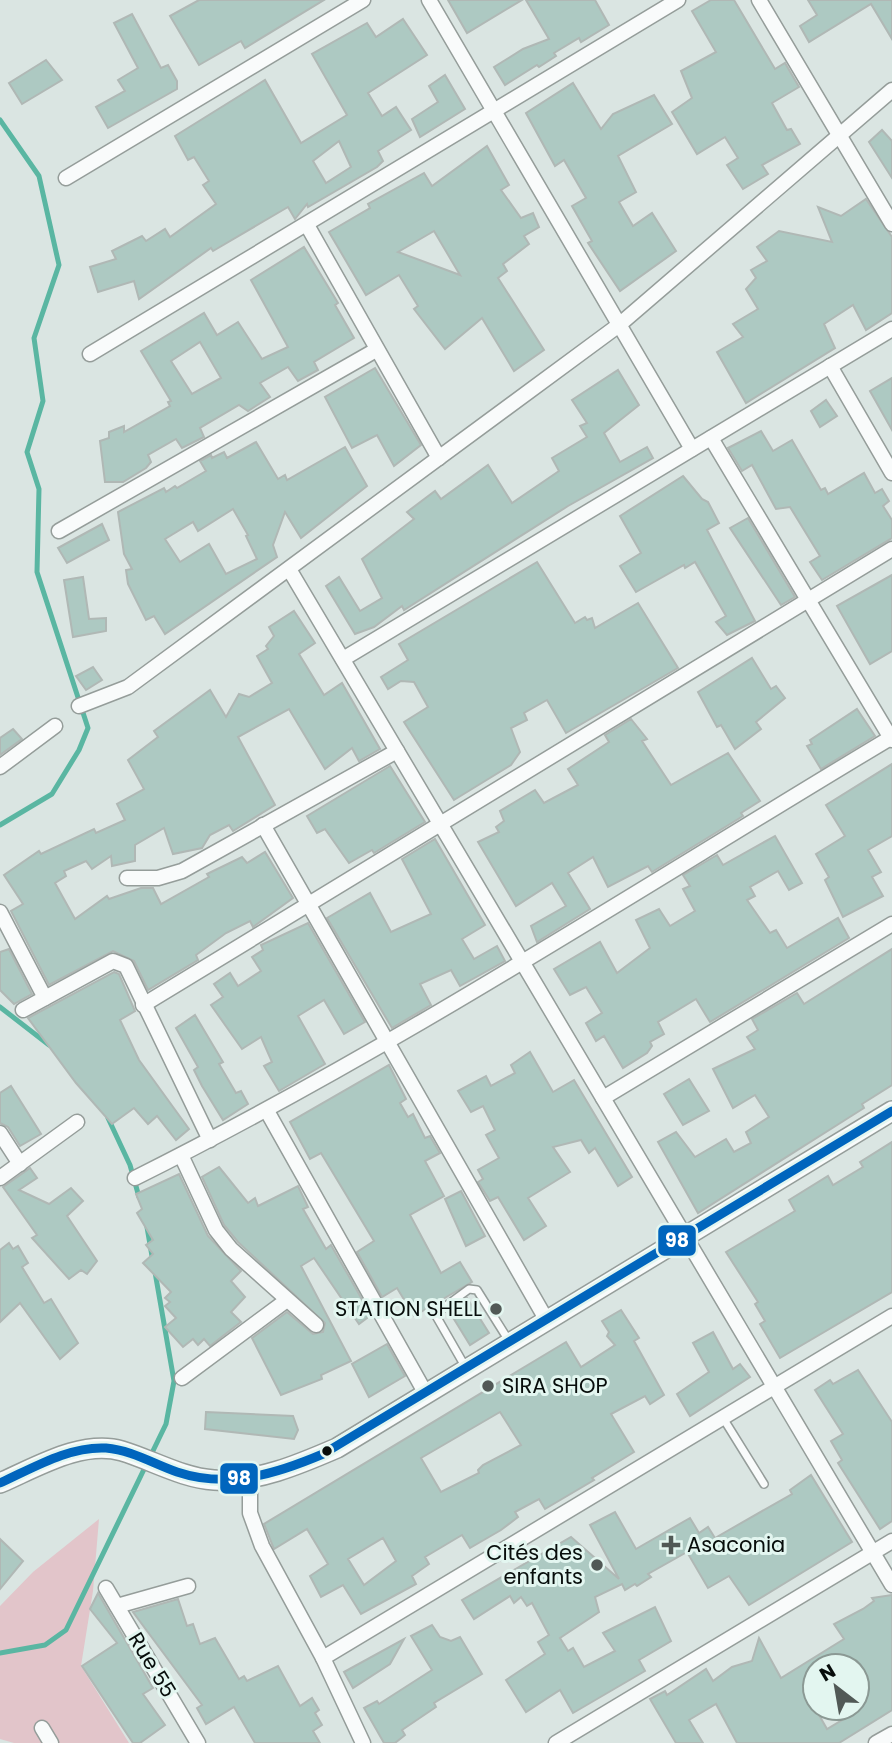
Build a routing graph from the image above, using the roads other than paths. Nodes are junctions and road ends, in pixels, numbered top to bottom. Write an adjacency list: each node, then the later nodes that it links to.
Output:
1 (363, 0): 8 (street)
2 (429, 0): 6 (street)
3 (678, 0): 6 (street)
4 (759, 0): 7 (street)
5 (892, 90): 7 (street)
6 (494, 112): 10 (street); 11 (street)
7 (839, 135): 9 (street); 11 (street)
8 (66, 178)
9 (892, 224)
10 (307, 225): 13 (street); 14 (street)
11 (619, 325): 17 (street); 18 (street)
12 (892, 329): 15 (street)
13 (376, 350): 18 (street); 20 (street)
14 (90, 354)
15 (830, 366): 16 (street); 19 (street)
16 (710, 438): 17 (street); 23 (street)
17 (691, 449): 24 (street)
18 (439, 458): 22 (street)
19 (892, 473)
20 (59, 531)
21 (892, 549): 23 (street)
22 (289, 569): 24 (street); 25 (street)
23 (808, 600): 27 (street); 30 (street)
24 (342, 659): 28 (street)
25 (79, 706)
26 (55, 726): 29 (street)
27 (891, 738): 36 (street)
28 (397, 751): 30 (street); 31 (street)
29 (0, 767)
30 (440, 824): 33 (street); 36 (street)
31 (263, 825): 32 (street); 33 (street)
32 (127, 878)
33 (311, 903): 38 (street); 40 (street)
34 (0, 912): 37 (street)
35 (892, 924): 41 (street)
36 (523, 964): 40 (street); 41 (street)
37 (44, 998): 38 (street); 39 (street)
38 (143, 1005): 46 (street)
39 (23, 1010)
40 (390, 1042): 42 (street); 54 (street)
41 (603, 1098): 51 (street)
42 (267, 1111): 46 (street); 60 (street)
43 (892, 1111): 51 (main road)
44 (76, 1122): 48 (street)
45 (0, 1133): 48 (street)
46 (210, 1140): 47 (street)
47 (181, 1155): 50 (street); 52 (street)
48 (20, 1164): 49 (street)
49 (0, 1178)
50 (135, 1178)
51 (686, 1237): 54 (main road); 59 (street)
52 (287, 1300): 55 (street); 58 (street)
53 (892, 1316): 59 (street)
54 (546, 1319): 56 (main road)
55 (316, 1325)
56 (510, 1342): 57 (main road); 57 (lane)
57 (467, 1368): 60 (main road)
58 (182, 1378)
59 (774, 1387): 61 (street); 66 (street)
60 (426, 1394): 62 (main road)
61 (722, 1418): 64 (lane); 71 (street)
62 (250, 1477): 63 (main road); 71 (street)
63 (0, 1483)
64 (764, 1484)
65 (892, 1541): 66 (street)
66 (873, 1553): 67 (street); 77 (street)
67 (892, 1585)
68 (188, 1586): 70 (street)
69 (106, 1588): 70 (street, Rue 55)
70 (117, 1606): 75 (street, Rue 55)
71 (323, 1658): 76 (street)
72 (42, 1728): 74 (street)
73 (892, 1734): 78 (street)
74 (51, 1743)
75 (198, 1743)
76 (363, 1743)
77 (556, 1743)
78 (876, 1743)

